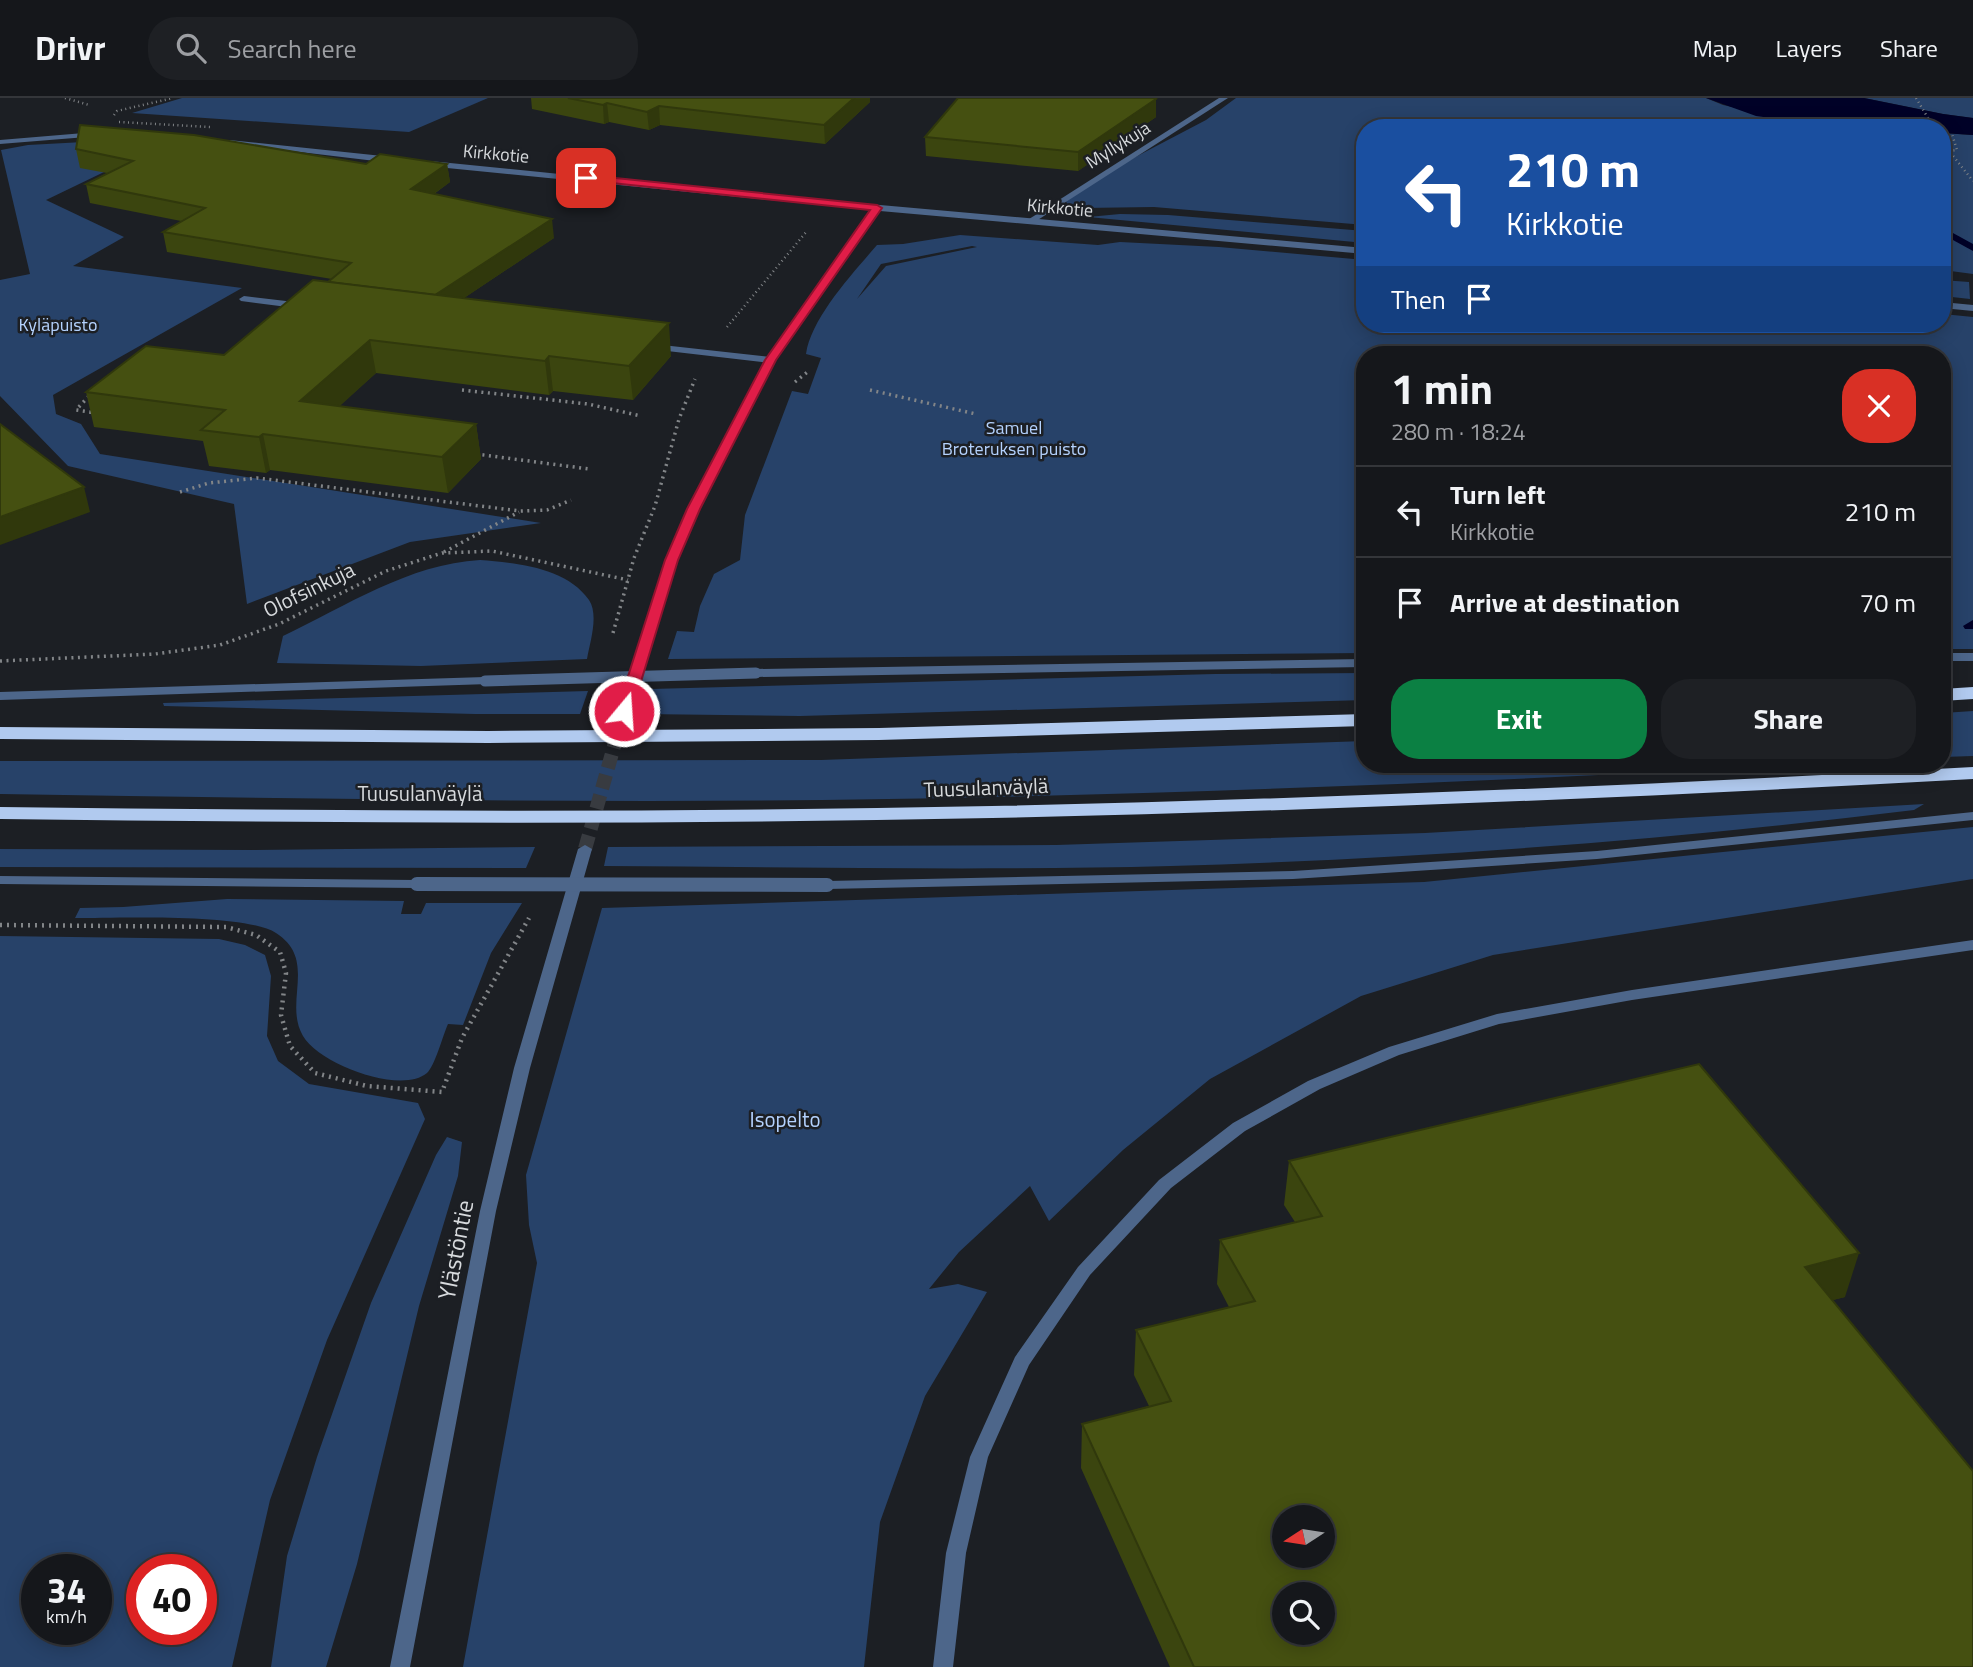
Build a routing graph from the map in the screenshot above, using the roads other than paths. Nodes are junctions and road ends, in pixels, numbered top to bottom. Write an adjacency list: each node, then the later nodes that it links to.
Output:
1 (1224, 98): 8 (street, Myllykuja)
2 (111, 134): 4 (street)
3 (218, 140): 5 (street)
4 (0, 142)
5 (407, 162)
6 (421, 163): 7 (street, Kirkkotie)
7 (877, 208): 8 (street, Kirkkotie); 15 (street)
8 (1030, 221): 9 (street, Kirkkotie)
9 (1356, 250)
10 (244, 299): 12 (street)
11 (1951, 306): 13 (street)
12 (320, 308)
13 (1973, 308)
14 (637, 345): 15 (street)
15 (770, 360): 22 (street)
16 (1951, 657): 17 (street)
17 (1973, 657)
18 (1356, 663): 21 (street, bridge)
19 (1973, 693): 20 (highway)
20 (1951, 694)
21 (0, 696)
22 (624, 711)
23 (1356, 720): 24 (highway)
24 (0, 733)
25 (1973, 773): 26 (highway, Tuusulanväylä)
26 (0, 813)
27 (1973, 817): 29 (street, bridge)
28 (585, 849): 31 (street, Ylästöntie)
29 (0, 880)
30 (1973, 945): 32 (street)
31 (400, 1667)
32 (943, 1667)

